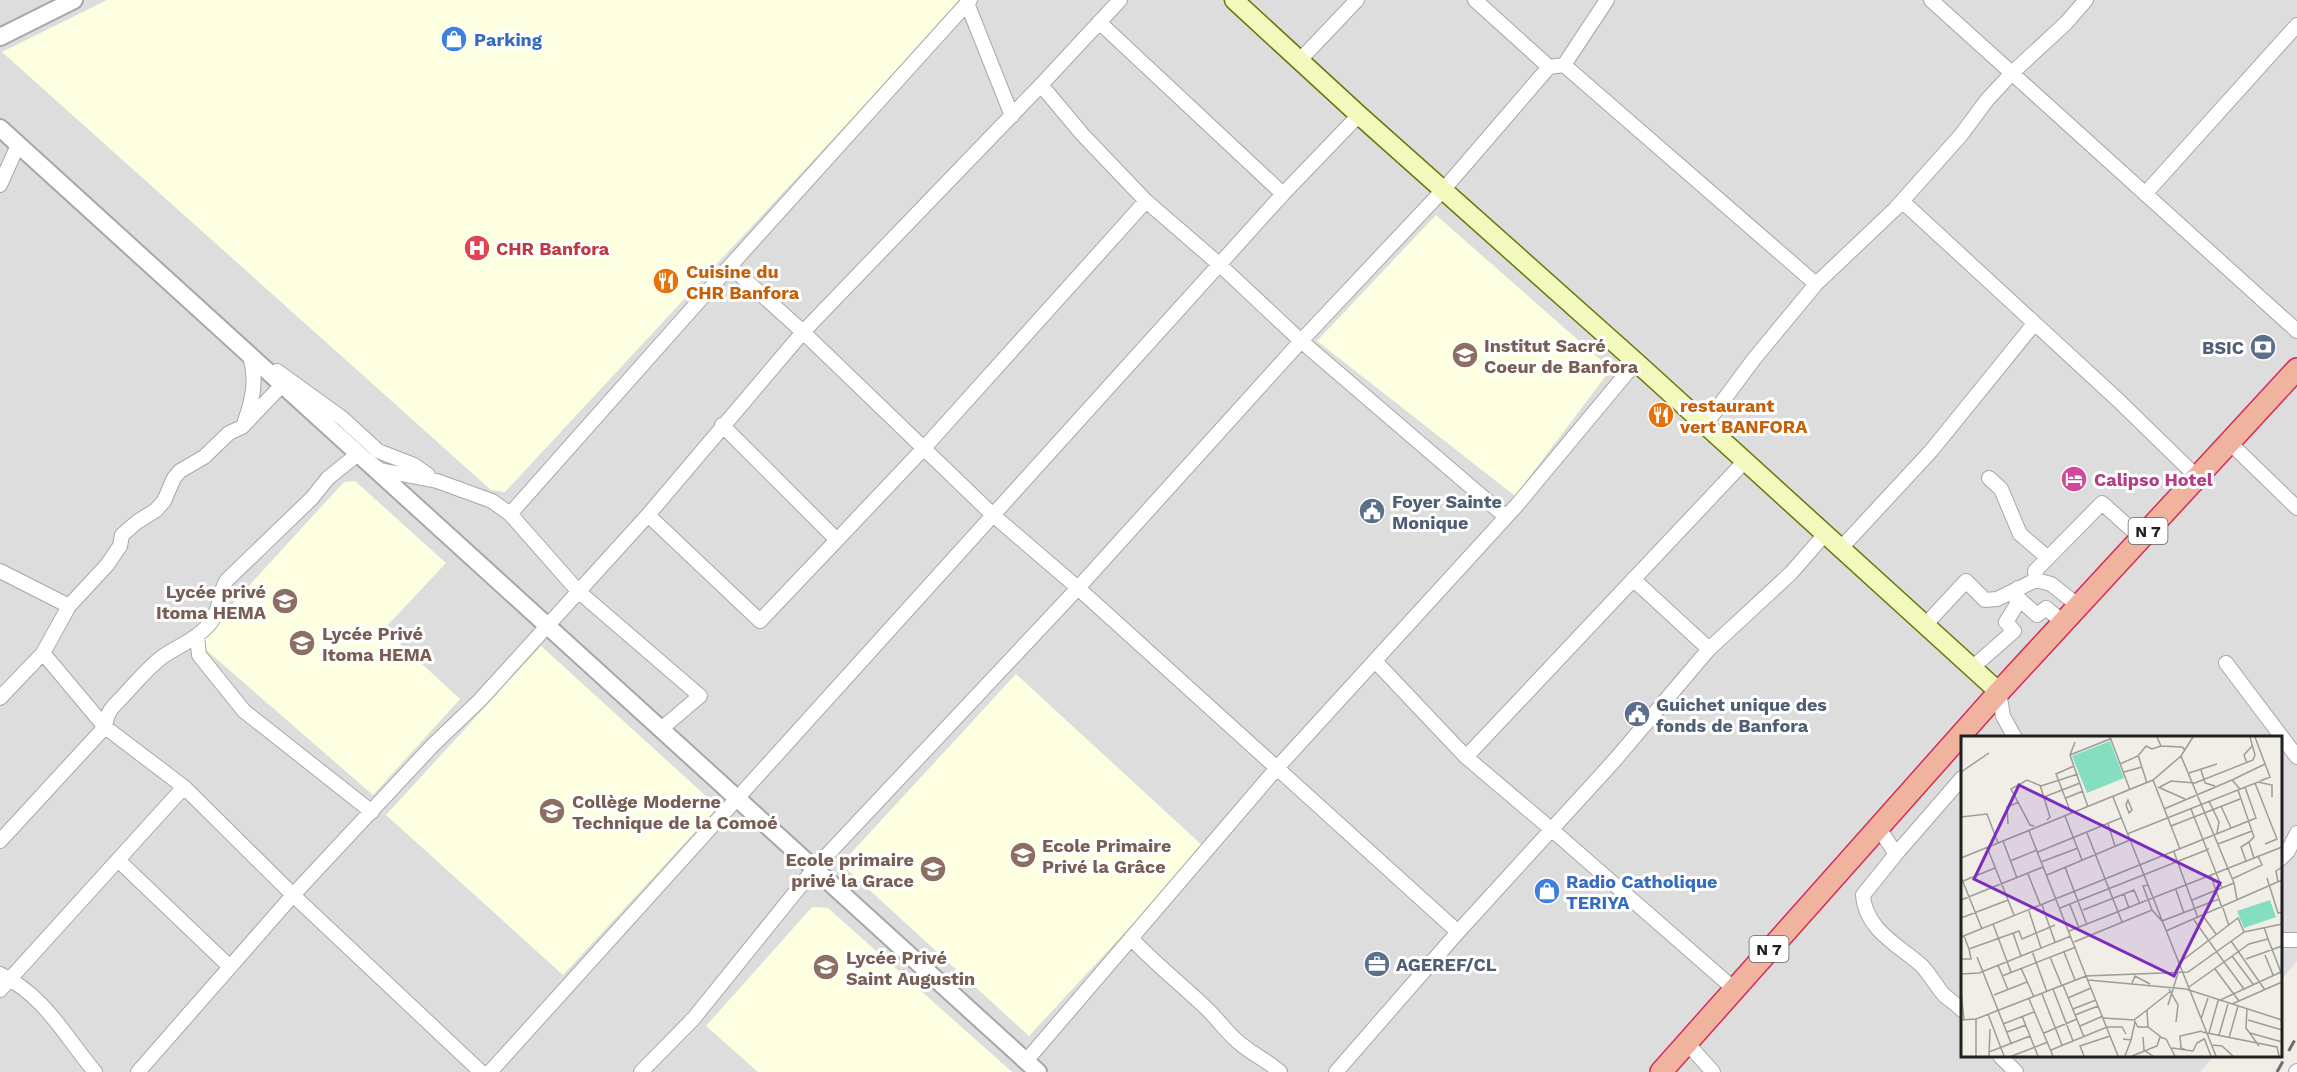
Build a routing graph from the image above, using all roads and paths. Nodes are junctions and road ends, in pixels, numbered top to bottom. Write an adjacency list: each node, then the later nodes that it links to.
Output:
1 (74, 0): 12 (street)
2 (1120, 0): 10 (street)
3 (1234, 0): 13 (main road)
4 (1357, 0): 13 (street)
5 (1475, 0): 15 (street)
6 (1607, 0): 14 (street)
7 (1931, 0): 16 (street)
8 (2086, 0): 16 (street)
9 (969, 2): 19 (street); 29 (street)
10 (1099, 22): 17 (street); 24 (street)
11 (2297, 25): 25 (street)
12 (0, 37)
13 (1300, 60): 18 (main road)
14 (1564, 65): 15 (street); 30 (street)
15 (1549, 67): 23 (street)
16 (2012, 73): 25 (street); 27 (street)
17 (1041, 85): 19 (street); 26 (street)
18 (1359, 115): 23 (main road); 24 (street)
19 (1012, 116): 33 (street)
20 (0, 128): 21 (street)
21 (18, 145): 22 (street); 35 (street)
22 (0, 185)
23 (1444, 189): 34 (street); 36 (main road)
24 (1283, 194): 28 (street)
25 (2145, 194): 32 (street)
26 (1146, 201): 28 (street); 43 (street)
27 (1902, 201): 30 (street); 31 (street)
28 (1220, 265): 34 (street); 52 (street)
29 (730, 266): 33 (street); 50 (street)
30 (1816, 284): 40 (street)
31 (2034, 324): 46 (street); 57 (street)
32 (2297, 331)
33 (803, 332): 39 (street); 43 (street)
34 (1300, 340): 53 (street); 62 (street)
35 (245, 351): 38 (street); 41 (street); 48 (street)
36 (1636, 362): 40 (main road); 53 (street)
37 (2297, 369): 42 (highway, N 7)
38 (282, 384): 41 (street); 44 (street)
39 (722, 425): 51 (street); 56 (street)
40 (1705, 425): 45 (main road)
41 (242, 427): 65 (street)
42 (2229, 442): 46 (highway, N 7); 49 (street)
43 (924, 448): 52 (street); 56 (street)
44 (358, 454): 48 (street); 69 (street); 70 (street)
45 (1745, 461): 54 (main road); 60 (street)
46 (2197, 477): 55 (highway, N 7)
47 (1989, 478): 58 (street)
48 (437, 481): 50 (street)
49 (2297, 508)
50 (510, 514): 63 (street)
51 (648, 515): 56 (street); 63 (street)
52 (993, 515): 62 (street); 90 (street)
53 (1506, 517): 73 (street)
54 (1825, 534): 57 (main road); 71 (street)
55 (2141, 538): 58 (street); 66 (highway, N 7)
56 (837, 540)
57 (1842, 548): 68 (main road)
58 (2048, 558): 61 (street)
59 (0, 571): 65 (street)
60 (1633, 579): 71 (street); 83 (street)
61 (2036, 580): 64 (street); 66 (street)
62 (1078, 588): 86 (street); 99 (street)
63 (578, 591): 69 (street); 79 (street)
64 (2018, 592): 67 (street); 68 (street); 75 (street)
65 (69, 606): 72 (street)
66 (2080, 607): 67 (highway, N 7)
67 (2064, 623): 77 (highway, N 7)
68 (1926, 624): 75 (main road)
69 (546, 625): 79 (street); 91 (street)
70 (197, 636): 78 (street); 91 (street)
71 (1710, 648): 93 (street)
72 (43, 653): 76 (street); 78 (street)
73 (1376, 662): 83 (street); 86 (street)
74 (2226, 663): 81 (street)
75 (1973, 667): 77 (main road)
76 (2, 692)
77 (1999, 692): 80 (street); 92 (highway, N 7)
78 (105, 727): 89 (street); 95 (street)
79 (661, 729): 90 (street)
80 (2014, 736)
81 (2281, 736)
82 (2282, 737): 84 (street)
83 (1466, 757): 93 (street)
84 (2297, 757)
85 (2297, 764): 87 (street)
86 (1276, 769): 101 (street); 102 (street)
87 (2297, 772)
88 (1961, 779): 96 (street)
89 (184, 787): 98 (street); 100 (street)
90 (736, 798): 99 (street); 114 (street)
91 (372, 812): 100 (street)
92 (1878, 827): 96 (street); 105 (highway, N 7)
93 (1551, 829): 101 (street); 105 (street)
94 (2297, 833): 97 (street)
95 (0, 841)
96 (1896, 854): 107 (street)
97 (2282, 857)
98 (118, 860): 103 (street); 104 (street)
99 (814, 868): 110 (street); 115 (street)
100 (293, 895): 103 (street); 113 (street)
101 (1458, 932): 117 (street)
102 (1131, 938): 110 (street); 116 (street)
103 (230, 967): 112 (street)
104 (5, 976): 106 (street); 111 (street)
105 (1734, 988): 108 (highway, N 7)
106 (0, 990)
107 (1961, 1009)
108 (1687, 1043): 118 (highway, N 7); 119 (street)
109 (2001, 1057): 120 (street)
110 (1032, 1067)
111 (95, 1072)
112 (138, 1072)
113 (481, 1072)
114 (490, 1072)
115 (641, 1072)
116 (1280, 1072)
117 (1336, 1072)
118 (1661, 1072)
119 (1713, 1072)
120 (2016, 1072)

